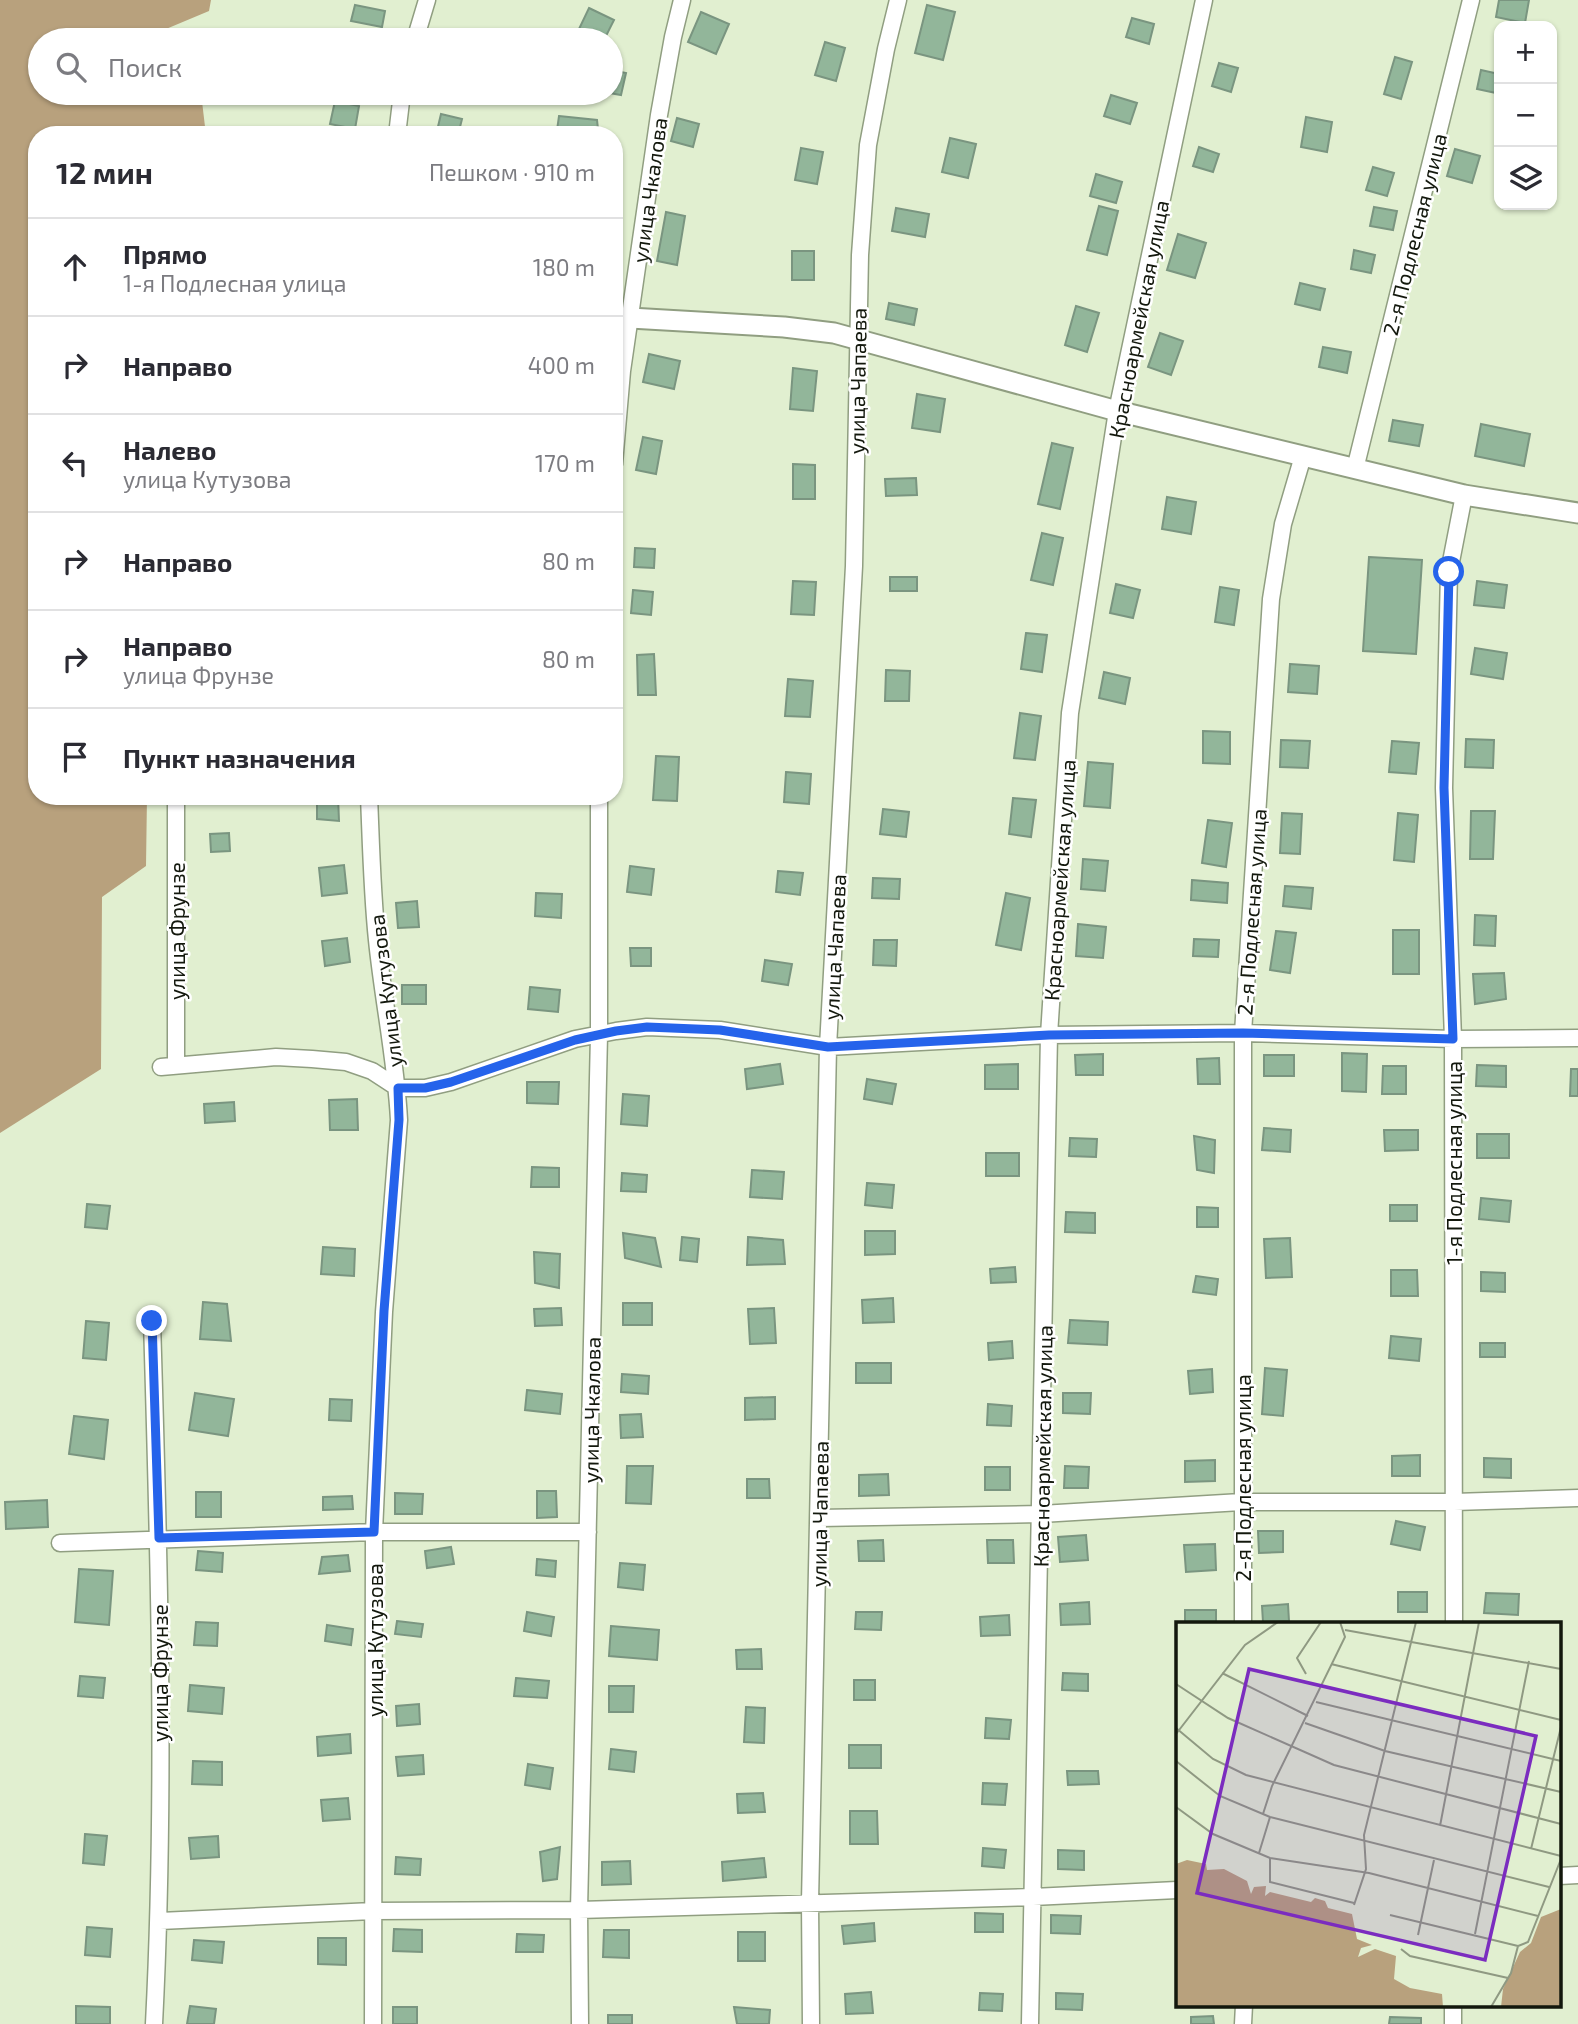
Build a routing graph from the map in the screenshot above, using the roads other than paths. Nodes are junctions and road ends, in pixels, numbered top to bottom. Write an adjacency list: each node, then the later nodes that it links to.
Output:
1 (427, 0): 6 (street)
2 (682, 0): 9 (street, улица Чкалова)
3 (898, 0): 10 (street, улица Чапаева)
4 (1204, 0): 12 (street, Красноармейская улица)
5 (1471, 0): 14 (street, 2-я Подлесная улица)
6 (419, 28)
7 (401, 105): 8 (street)
8 (398, 126)
9 (630, 318): 10 (street); 11 (street, улица Чкалова)
10 (858, 339): 12 (street); 25 (street, улица Чапаева)
11 (623, 348)
12 (1117, 411): 13 (street); 22 (street, Красноармейская улица)
13 (1303, 456): 14 (street); 20 (street, 2-я Подлесная улица)
14 (1356, 469): 15 (street)
15 (1464, 495): 16 (street); 24 (street, 1-я Подлесная улица)
16 (1578, 513)
17 (176, 805): 26 (street, улица Фрунзе)
18 (370, 805): 26 (street, улица Кутузова)
19 (599, 805): 21 (street, улица Чкалова)
20 (1243, 1033): 22 (street); 24 (street); 29 (street, 2-я Подлесная улица)
21 (599, 1035): 25 (street); 26 (street); 34 (street, улица Чкалова)
22 (1049, 1035): 25 (street); 31 (street, Красноармейская улица)
23 (1578, 1038): 24 (street)
24 (1453, 1039): 30 (street, 1-я Подлесная улица)
25 (828, 1047): 32 (street, улица Чапаева)
26 (398, 1088): 33 (street, улица Кутузова)
27 (152, 1321): 35 (street, улица Фрунзе)
28 (1578, 1498): 30 (street)
29 (1241, 1502): 30 (street); 31 (street); 37 (street, 2-я Подлесная улица)
30 (1454, 1502): 38 (street, 1-я Подлесная улица)
31 (1041, 1514): 32 (street); 42 (street, Красноармейская улица)
32 (819, 1518): 43 (street, улица Чапаева)
33 (374, 1532): 34 (street); 35 (street); 45 (street, улица Кутузова)
34 (588, 1532): 44 (street, улица Чкалова)
35 (159, 1538): 36 (street); 46 (street, улица Фрунзе)
36 (60, 1543)
37 (1243, 1622)
38 (1454, 1622)
39 (1578, 1875): 40 (street)
40 (1560, 1876)
41 (1176, 1890): 42 (street)
42 (1032, 1897): 43 (street); 51 (street, Красноармейская улица)
43 (810, 1902): 44 (street); 50 (street, улица Чапаева)
44 (579, 1910): 45 (street); 49 (street, улица Чкалова)
45 (373, 1911): 46 (street); 48 (street, улица Кутузова)
46 (160, 1921): 47 (street, улица Фрунзе)
47 (155, 2024)
48 (373, 2024)
49 (580, 2024)
50 (811, 2024)
51 (1030, 2024)

